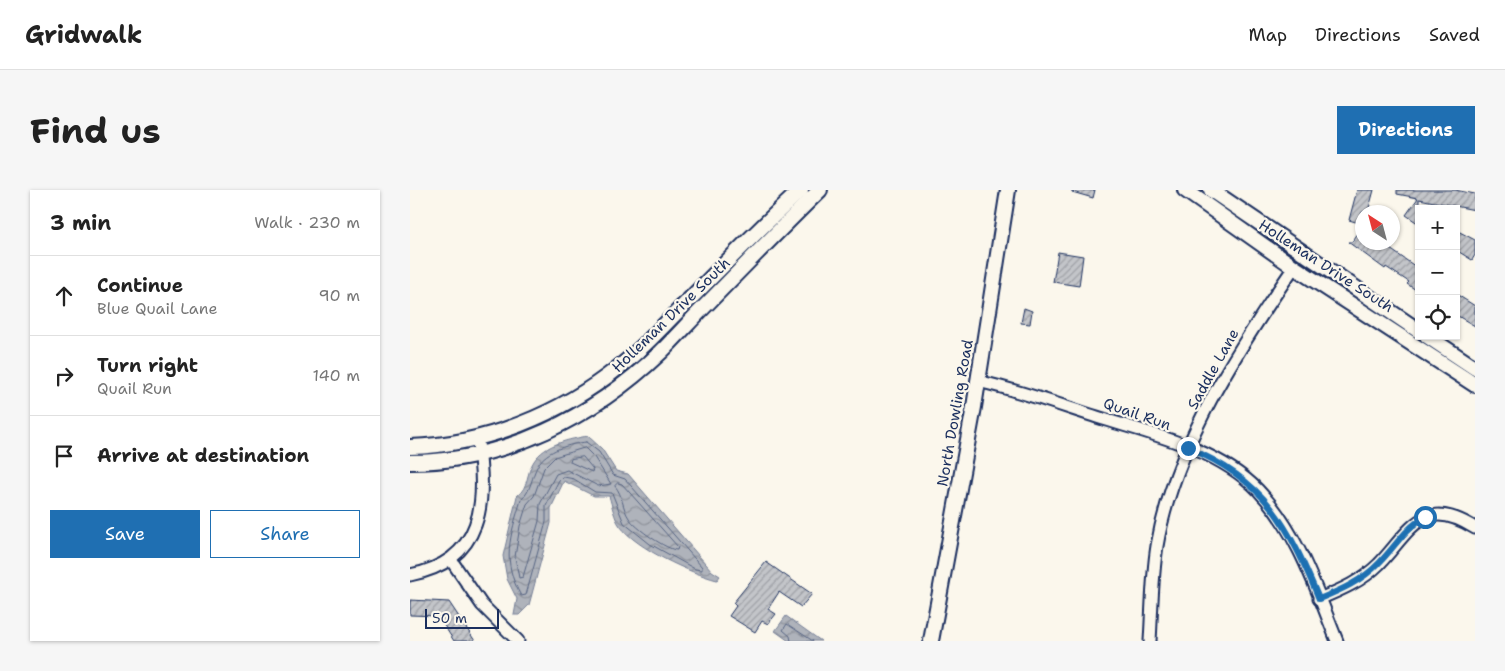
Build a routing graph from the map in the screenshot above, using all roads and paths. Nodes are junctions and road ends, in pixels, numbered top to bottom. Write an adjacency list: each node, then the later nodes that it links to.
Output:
1 (801, 190): 12 (street, Holleman Drive South)
2 (820, 190): 15 (street, Holleman Drive South)
3 (1008, 190): 10 (street, North Dowling Road)
4 (1184, 190): 6 (street, Holleman Drive South)
5 (1211, 190): 7 (street, Holleman Drive South)
6 (1294, 266): 11 (street, Holleman Drive South); 14 (street, Saddle Lane)
7 (1415, 328)
8 (1433, 340): 9 (street)
9 (1475, 368)
10 (977, 381): 14 (street, Quail Run); 22 (street, North Dowling Road)
11 (1475, 385)
12 (478, 437): 13 (street, Holleman Drive South); 15 (street)
13 (410, 446)
14 (1188, 448): 20 (street, Quail Run); 23 (street, Saddle Lane)
15 (480, 453): 16 (street, Holleman Drive South); 18 (street)
16 (410, 462)
17 (1475, 528): 20 (street)
18 (451, 560): 19 (street); 21 (street)
19 (410, 576)
20 (1319, 599): 24 (street, Quail Run)
21 (518, 641)
22 (931, 641)
23 (1150, 641)
24 (1336, 641)

